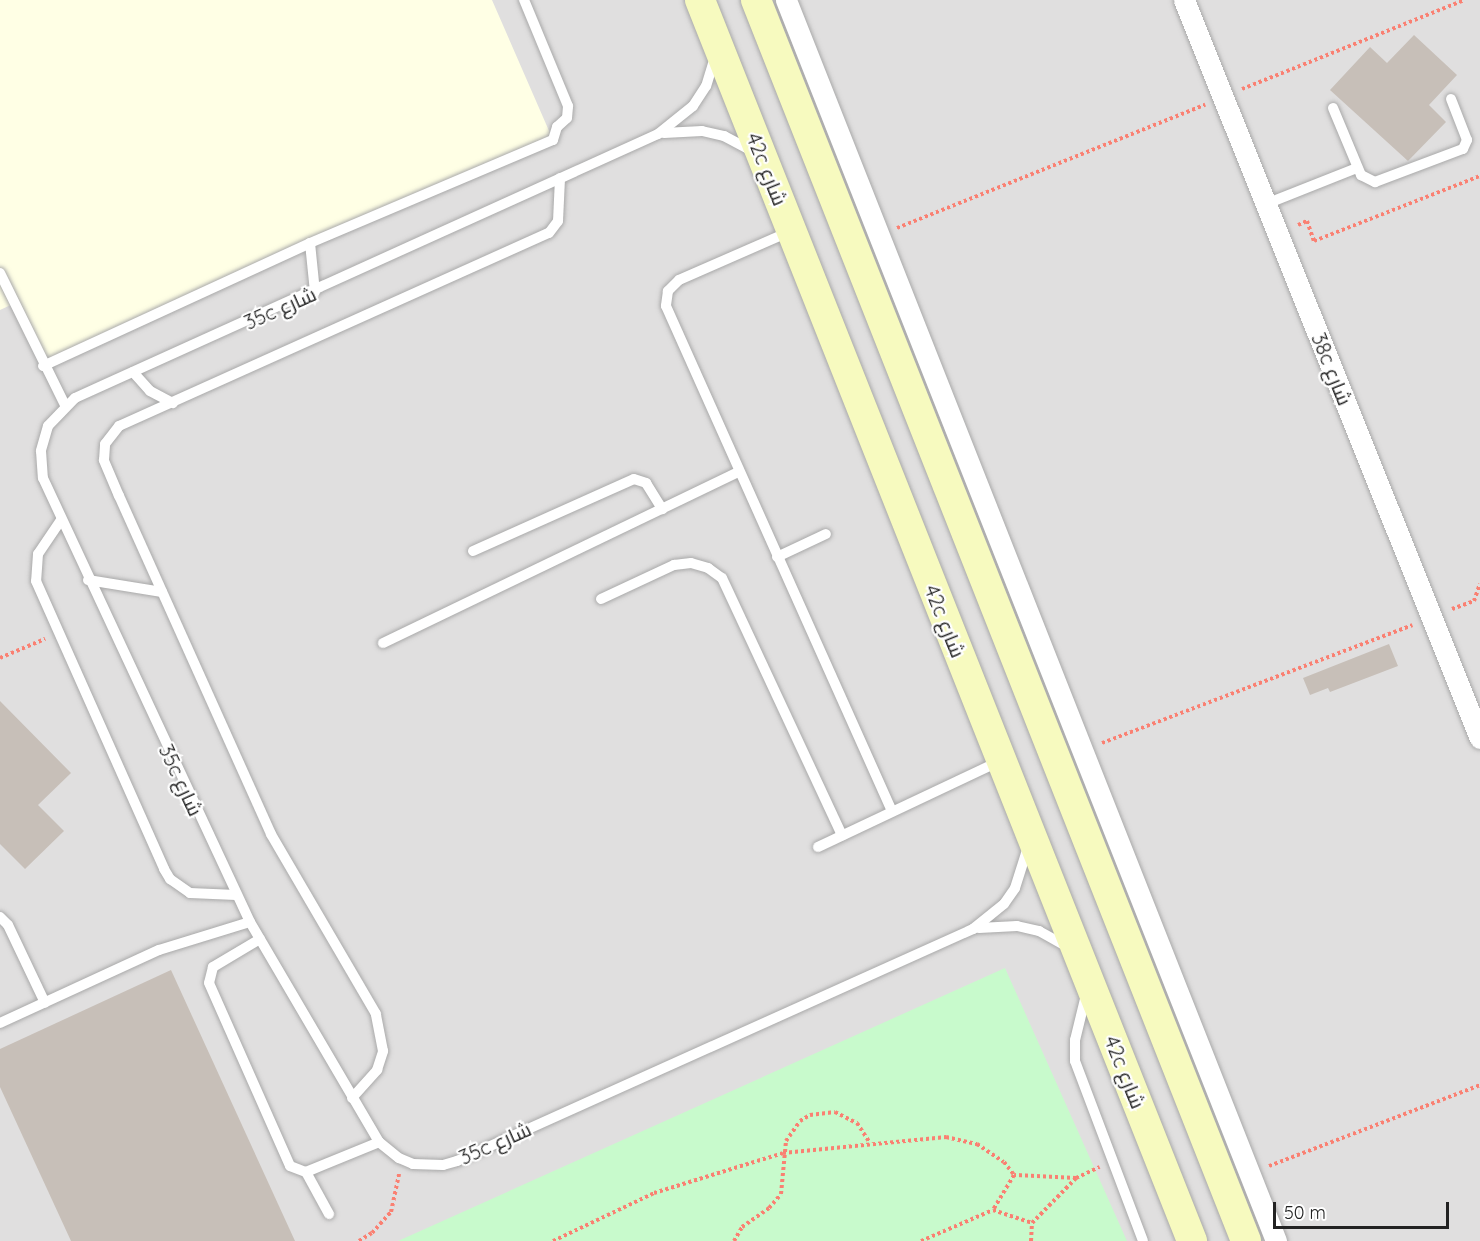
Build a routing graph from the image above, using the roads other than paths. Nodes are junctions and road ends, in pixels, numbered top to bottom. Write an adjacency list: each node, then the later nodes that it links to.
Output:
1 (524, 0): 15 (lane)
2 (700, 0): 6 (street, 42c شارع)
3 (756, 0): 53 (street)
4 (786, 0): 54 (street)
5 (1184, 0): 13 (street, 38c شارع)
6 (717, 42): 9 (lane, 35c شارع); 10 (street, 42c شارع)
7 (1451, 99): 11 (lane)
8 (1333, 108): 11 (lane)
9 (658, 134): 10 (lane, 35c شارع); 12 (lane, 35c شارع)
10 (762, 158): 14 (street, 42c شارع)
11 (1357, 168): 13 (lane)
12 (560, 178): 17 (lane, 35c شارع); 20 (lane)
13 (1266, 204): 32 (street, 38c شارع)
14 (791, 231): 22 (lane); 33 (street, 42c شارع)
15 (310, 243): 17 (lane); 18 (lane)
16 (0, 273): 18 (lane)
17 (315, 292): 19 (lane, 35c شارع)
18 (43, 366): 21 (lane)
19 (133, 372): 20 (lane); 21 (lane, 35c شارع)
20 (172, 403): 29 (lane)
21 (65, 405): 24 (lane, 35c شارع)
22 (739, 472): 23 (lane); 27 (lane)
23 (662, 509): 26 (lane); 31 (lane)
24 (61, 520): 28 (lane, 35c شارع); 38 (lane)
25 (826, 534): 27 (lane)
26 (473, 551)
27 (777, 557): 34 (lane)
28 (88, 580): 29 (lane); 38 (lane, 35c شارع)
29 (162, 592): 47 (lane)
30 (601, 599): 36 (lane)
31 (383, 644)
32 (1480, 738)
33 (1000, 761): 34 (lane); 35 (street, 42c شارع)
34 (891, 809): 36 (lane)
35 (1028, 830): 41 (lane, 35c شارع); 43 (street, 42c شارع)
36 (842, 835): 37 (lane)
37 (818, 847)
38 (236, 895): 40 (lane, 35c شارع)
39 (0, 917): 45 (lane)
40 (250, 922): 42 (lane, 35c شارع); 45 (lane)
41 (973, 929): 43 (lane, 35c شارع); 48 (lane, 35c شارع)
42 (260, 939): 47 (lane, 35c شارع); 49 (lane)
43 (1078, 955): 44 (street, 42c شارع)
44 (1089, 983): 51 (lane); 52 (street, 42c شارع)
45 (45, 1003): 46 (lane)
46 (0, 1023)
47 (352, 1098): 48 (lane, 35c شارع)
48 (379, 1142): 49 (lane)
49 (306, 1172): 50 (lane)
50 (329, 1214)
51 (1143, 1241)
52 (1192, 1241)
53 (1246, 1241)
54 (1276, 1241)

